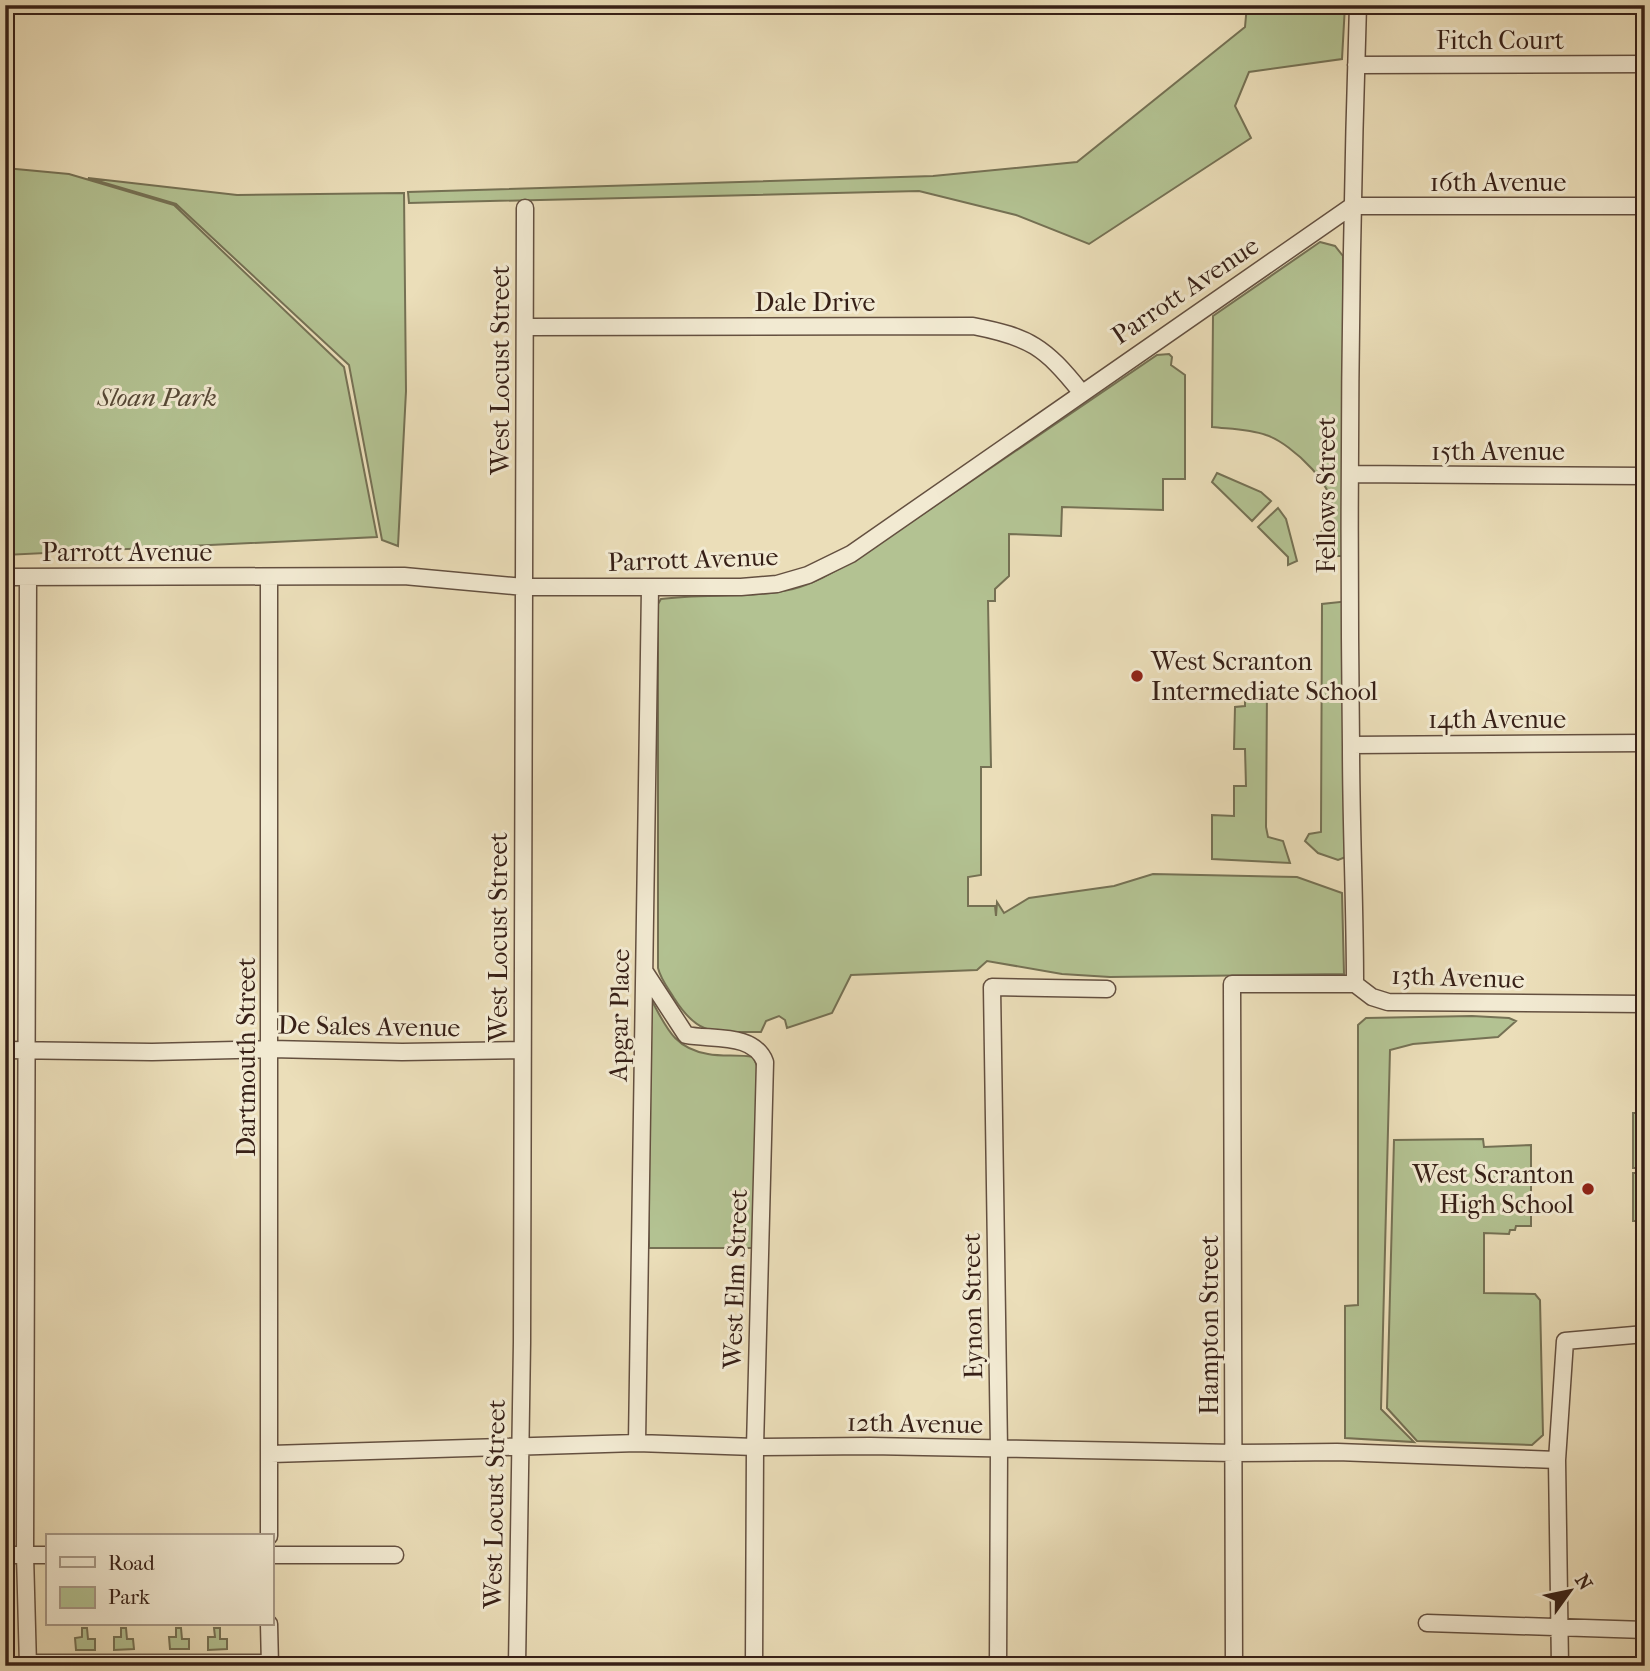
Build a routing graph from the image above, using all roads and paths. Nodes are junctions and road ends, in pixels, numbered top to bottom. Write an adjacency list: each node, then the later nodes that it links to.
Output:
1 (1358, 5): 2 (street, Fellows Street)
2 (1356, 65): 3 (street, Fitch Court); 4 (street, Fellows Street)
3 (1645, 65)
4 (1352, 206): 5 (street, 16th Avenue); 8 (street, Parrott Avenue); 9 (street, Fellows Street)
5 (1645, 206)
6 (525, 208): 7 (street, West Locust Street)
7 (525, 327): 8 (street, Dale Drive); 14 (street, West Locust Street)
8 (1081, 392): 15 (street, Parrott Avenue)
9 (1350, 474): 10 (street, 15th Avenue); 17 (street, Fellows Street)
10 (1645, 476)
11 (5, 577): 12 (street, Parrott Avenue)
12 (28, 577): 13 (street, Parrott Avenue); 25 (street)
13 (269, 577): 14 (street, Parrott Avenue); 23 (street, Dartmouth Street)
14 (524, 587): 15 (street, Parrott Avenue); 26 (street, West Locust Street)
15 (650, 588): 18 (street, Apgar Place)
16 (1645, 743): 17 (street, 14th Avenue)
17 (1351, 745): 20 (street, Fellows Street)
18 (644, 970): 28 (street, Apgar Place); 30 (street, West Elm Street)
19 (1232, 984): 20 (street, 13th Avenue); 32 (street, Hampton Street)
20 (1355, 984): 22 (street, 13th Avenue)
21 (1107, 989): 31 (street, Eynon Street)
22 (1645, 1004)
23 (271, 1049): 25 (street, De Sales Avenue); 26 (street, De Sales Avenue); 33 (street, Dartmouth Street)
24 (5, 1050): 25 (street, De Sales Avenue)
25 (29, 1050): 37 (street)
26 (522, 1050): 29 (street, West Locust Street)
27 (1645, 1334): 34 (street)
28 (637, 1443): 29 (street, 12th Avenue); 30 (street, 12th Avenue)
29 (518, 1446): 33 (street, 12th Avenue); 47 (street, West Locust Street)
30 (755, 1447): 31 (street, 12th Avenue); 48 (street, West Elm Street)
31 (999, 1450): 32 (street, 12th Avenue); 49 (street, Eynon Street)
32 (1234, 1453): 34 (street, 12th Avenue); 50 (street, Hampton Street)
33 (271, 1454): 35 (street, Dartmouth Street)
34 (1557, 1460): 43 (street)
35 (269, 1534)
36 (5, 1555): 37 (street)
37 (25, 1555): 38 (street); 45 (street)
38 (46, 1555)
39 (273, 1555): 40 (street)
40 (395, 1555)
41 (1427, 1623): 43 (street)
42 (270, 1626): 46 (street)
43 (1559, 1628): 44 (street); 51 (street)
44 (1645, 1630)
45 (28, 1665): 46 (street)
46 (270, 1665)
47 (517, 1666)
48 (754, 1666)
49 (998, 1666)
50 (1234, 1666)
51 (1560, 1666)

